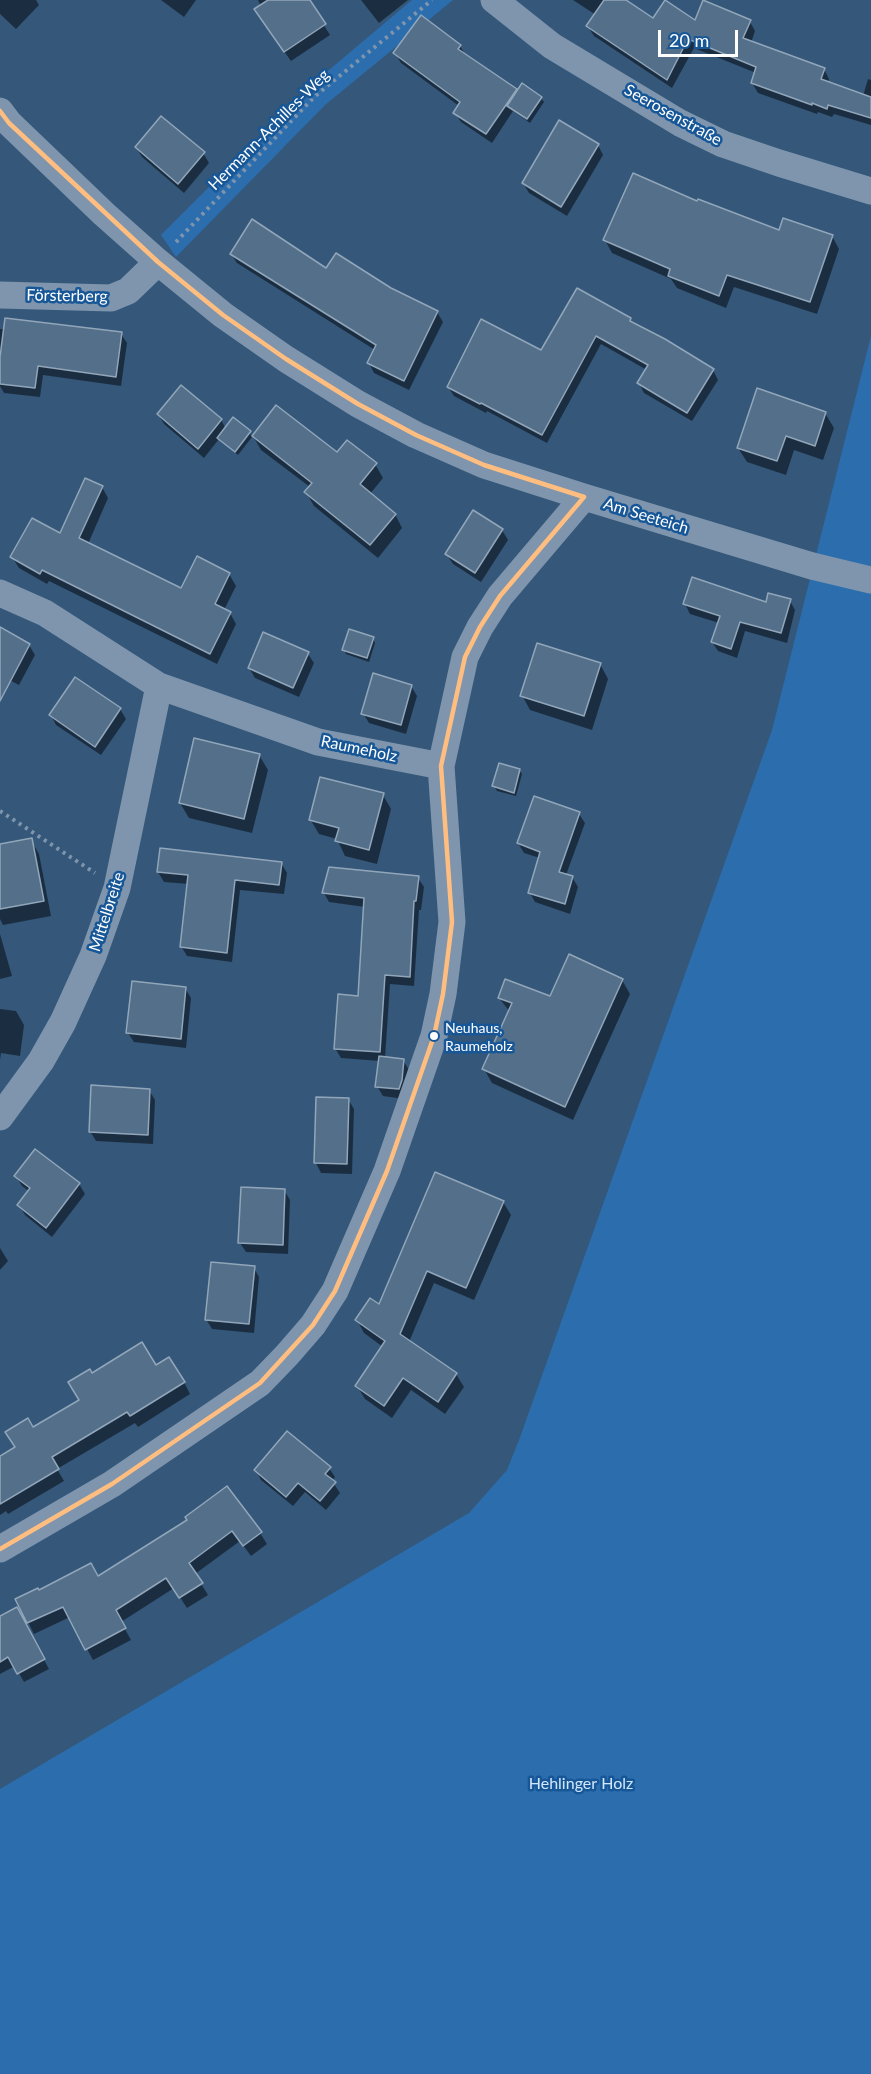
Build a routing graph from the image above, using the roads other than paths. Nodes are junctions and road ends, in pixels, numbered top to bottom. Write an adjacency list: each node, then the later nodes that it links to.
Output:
1 (494, 0): 3 (street, Seerosenstraße)
2 (0, 111): 4 (street, Am Seeteich)
3 (871, 191)
4 (158, 262): 5 (street, Försterberg); 6 (street, Am Seeteich)
5 (0, 295)
6 (584, 497): 7 (street, Am Seeteich); 10 (street)
7 (871, 580)
8 (0, 593): 9 (street, Raumeholz)
9 (159, 686): 10 (street, Raumeholz); 11 (street, Mittelbreite)
10 (441, 766): 12 (street)
11 (0, 1117)
12 (0, 1549)

